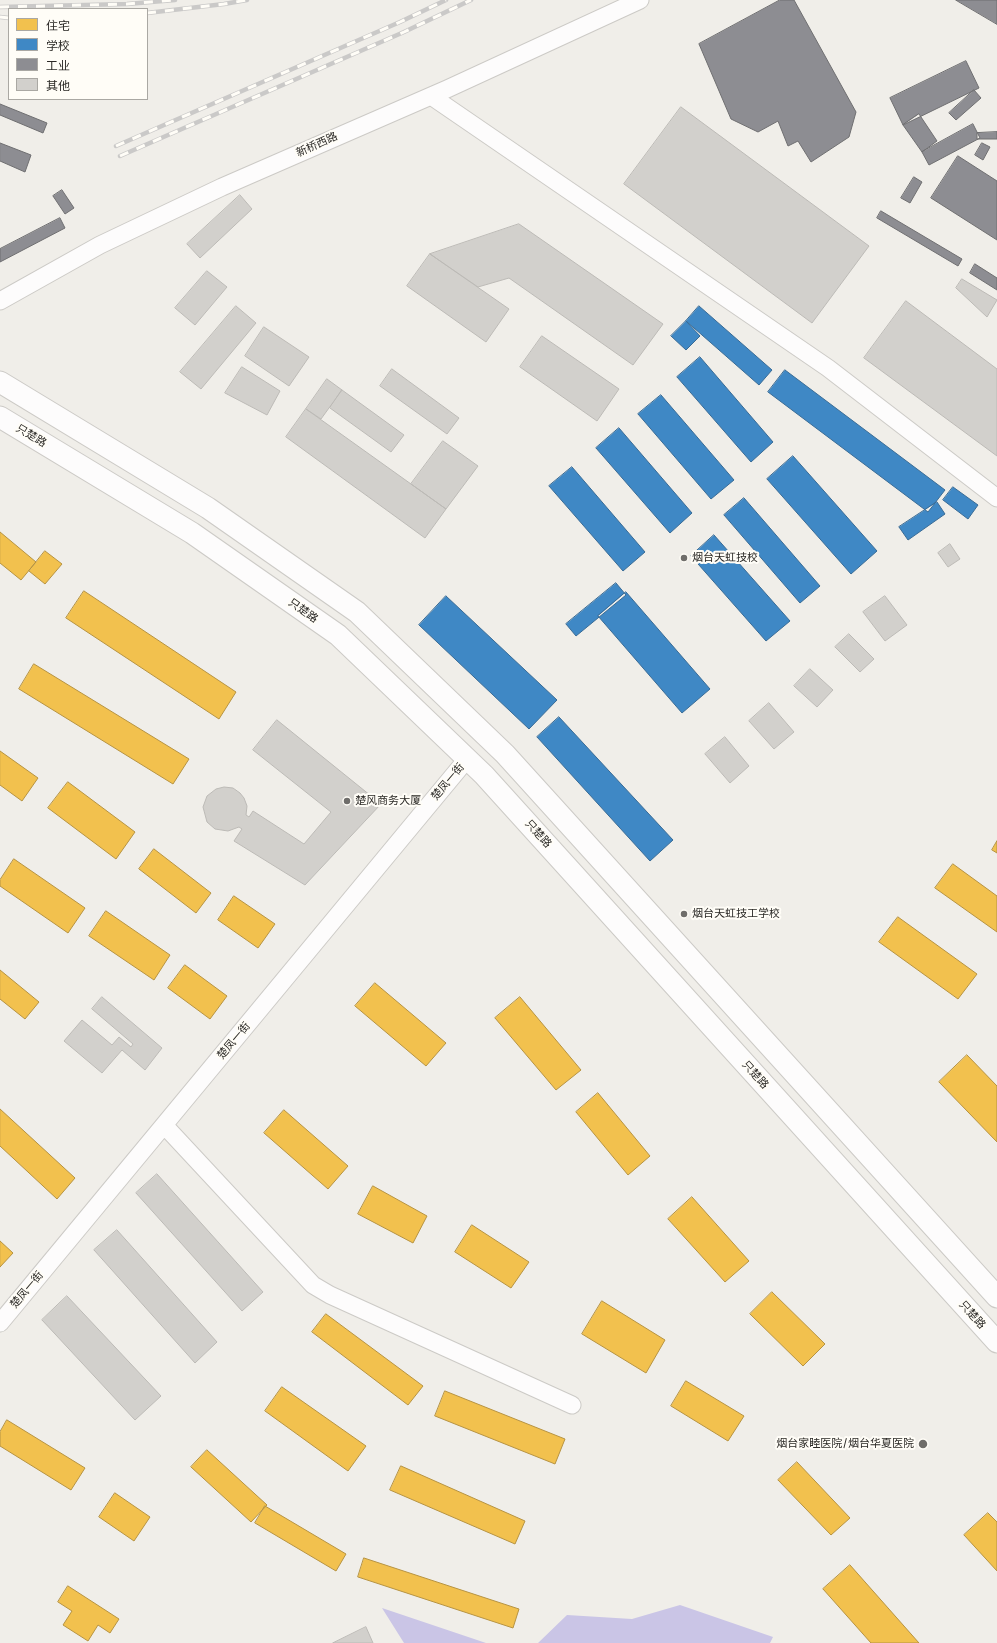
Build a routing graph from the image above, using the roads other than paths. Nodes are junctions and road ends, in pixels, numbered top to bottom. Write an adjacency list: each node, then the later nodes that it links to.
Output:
1 (640, 0): 2 (street, 新桥西路)
2 (431, 96): 3 (street, 新桥西路); 6 (street)
3 (0, 301)
4 (0, 382): 9 (main road)
5 (0, 417): 7 (main road, 只楚路)
6 (997, 498)
7 (467, 759): 8 (street, 楚凤一街); 11 (main road, 只楚路)
8 (164, 1125): 10 (street, 楚凤一街); 12 (street)
9 (997, 1297)
10 (0, 1323)
11 (997, 1342)
12 (572, 1405)

